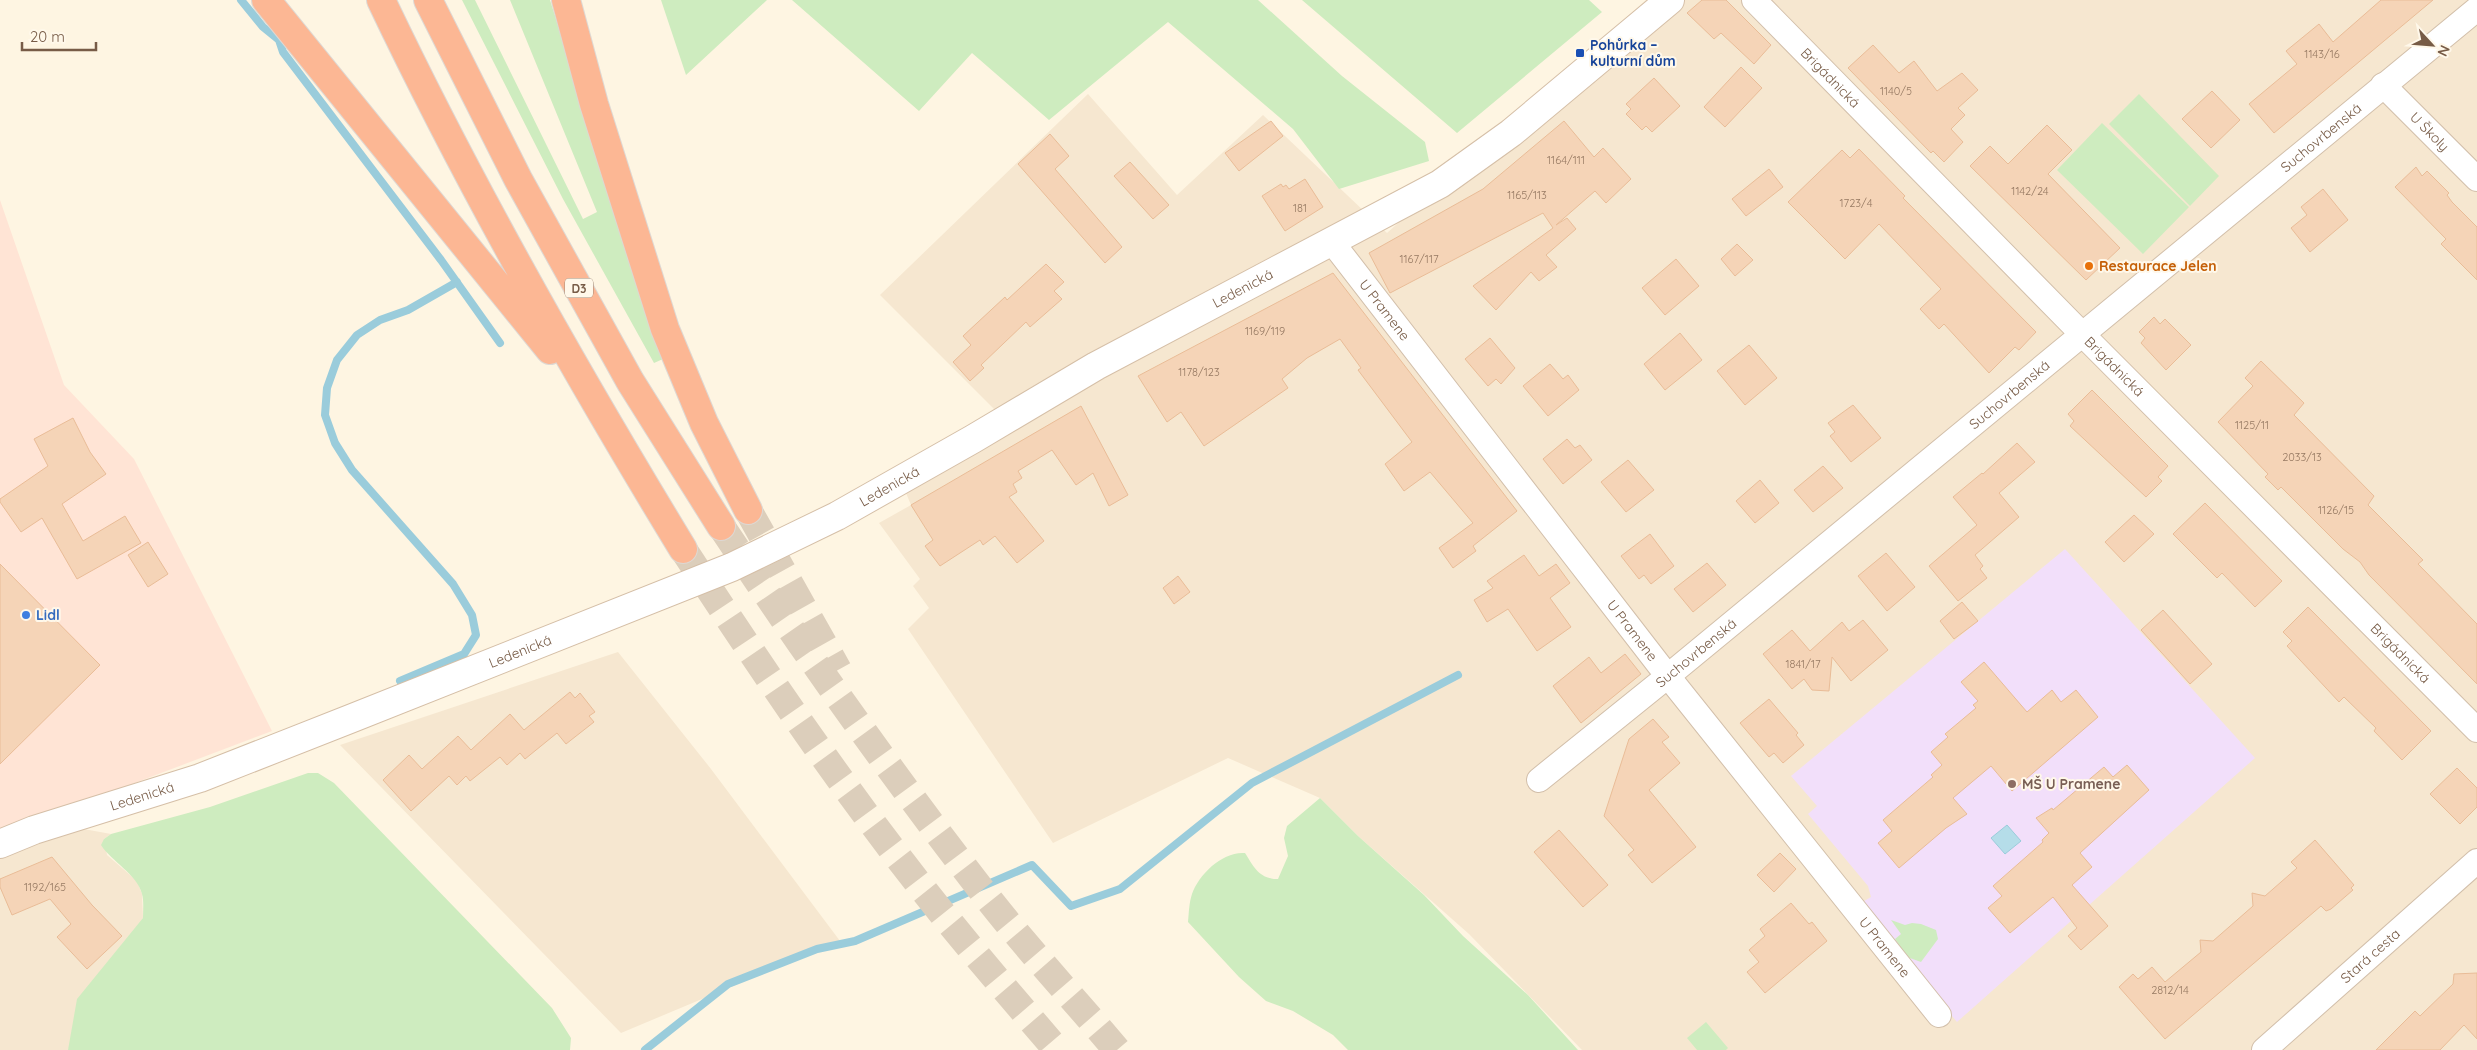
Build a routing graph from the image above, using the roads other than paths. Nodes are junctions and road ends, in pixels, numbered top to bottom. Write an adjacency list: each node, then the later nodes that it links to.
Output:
1 (266, 0): 12 (highway)
2 (381, 0): 12 (highway)
3 (428, 0): 14 (highway, D3)
4 (566, 0): 13 (highway)
5 (1670, 0): 10 (main road, Ledenická)
6 (1754, 0): 11 (street, Brigádnická)
7 (2477, 9): 8 (street, Suchovrbenská)
8 (2383, 85): 9 (street, U Školy); 11 (street, Suchovrbenská)
9 (2477, 179)
10 (1332, 242): 16 (street, U Pramene); 19 (main road, Ledenická)
11 (2082, 334): 16 (street, Suchovrbenská); 17 (street, Brigádnická)
12 (596, 405): 15 (highway)
13 (748, 510)
14 (721, 526)
15 (683, 549)
16 (1668, 676): 18 (street, Suchovrbenská); 21 (street, U Pramene)
17 (2477, 730)
18 (1539, 780)
19 (0, 844)
20 (2477, 861): 22 (street, Stará cesta)
21 (1940, 1015)
22 (2264, 1050)

